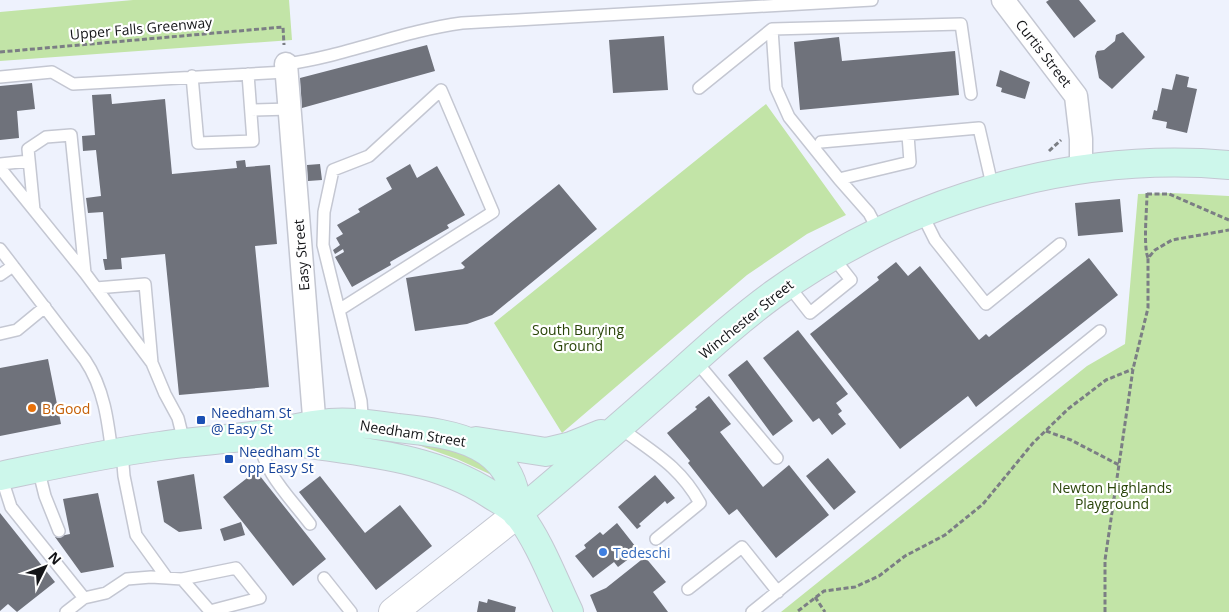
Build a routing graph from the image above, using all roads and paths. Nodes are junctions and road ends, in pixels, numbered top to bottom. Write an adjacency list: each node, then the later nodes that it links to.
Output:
1 (872, 0): 6 (lane)
2 (1003, 0): 20 (street, Curtis Street)
3 (283, 27): 5 (path, Upper Falls Greenway)
4 (772, 29): 10 (lane); 11 (lane); 21 (lane)
5 (0, 52)
6 (286, 68): 7 (lane); 12 (street, Easy Street)
7 (248, 74): 8 (lane); 13 (lane)
8 (192, 76): 9 (lane); 13 (lane)
9 (0, 77)
10 (699, 88)
11 (971, 94)
12 (290, 109): 13 (lane); 49 (street, Easy Street)
13 (251, 110)
14 (908, 135): 15 (lane); 21 (lane); 23 (lane)
15 (821, 142)
16 (29, 161): 17 (lane); 25 (lane); 35 (lane)
17 (0, 164)
18 (1229, 165): 20 (main road, Winchester Street)
19 (0, 168): 25 (lane)
20 (1081, 170): 23 (main road, Winchester Street)
21 (839, 178): 29 (lane)
22 (1147, 184): 24 (path)
23 (993, 189): 26 (main road, Winchester Street)
24 (1147, 194): 27 (path); 33 (path)
25 (34, 210): 35 (lane)
26 (922, 214): 29 (main road, Winchester Street); 30 (lane)
27 (1229, 220)
28 (1229, 230): 33 (path)
29 (879, 232): 32 (main road, Winchester Street)
30 (1060, 244)
31 (0, 249): 34 (lane)
32 (833, 256): 37 (main road, Winchester Street); 37 (lane)
33 (1148, 258): 45 (path)
34 (13, 266): 36 (lane); 39 (lane)
35 (85, 273): 38 (lane)
36 (0, 275)
37 (788, 284): 43 (main road, Winchester Street)
38 (96, 288): 44 (lane); 44 (lane)
39 (45, 307): 42 (lane); 53 (lane)
40 (339, 310): 40 (lane); 50 (lane)
41 (1100, 331): 66 (lane)
42 (0, 334)
43 (695, 360): 46 (main road, Winchester Street); 54 (lane)
44 (152, 363): 52 (lane)
45 (1133, 369): 47 (path); 55 (path)
46 (619, 427): 51 (main road); 58 (main road, Winchester Street); 61 (lane)
47 (1046, 431): 55 (path); 67 (path)
48 (258, 435): 49 (main road, Needham Street); 52 (main road, Needham Street); 59 (lane)
49 (316, 435): 50 (main road, Needham Street)
50 (358, 437): 51 (main road, Needham Street); 58 (main road, Needham Street)
51 (461, 438): 58 (main road, Needham Street)
52 (184, 442): 53 (main road, Needham Street)
53 (117, 453): 56 (main road, Needham Street); 62 (lane)
54 (777, 458)
55 (1119, 465): 76 (path)
56 (38, 468): 57 (main road, Needham Street); 60 (lane)
57 (1, 476): 68 (lane)
58 (517, 514): 72 (street, Winchester Street); 73 (main road)
59 (310, 524)
60 (58, 531)
61 (656, 539)
62 (167, 578): 64 (lane); 68 (lane)
63 (324, 578): 71 (lane)
64 (182, 579): 64 (lane)
65 (688, 589): 66 (lane)
66 (778, 592): 74 (lane)
67 (815, 597): 69 (path); 75 (path)
68 (84, 598): 70 (lane)
69 (798, 611)
70 (66, 612)
71 (352, 612)
72 (393, 612)
73 (569, 612)
74 (752, 612)
75 (825, 612)
76 (1106, 612)

